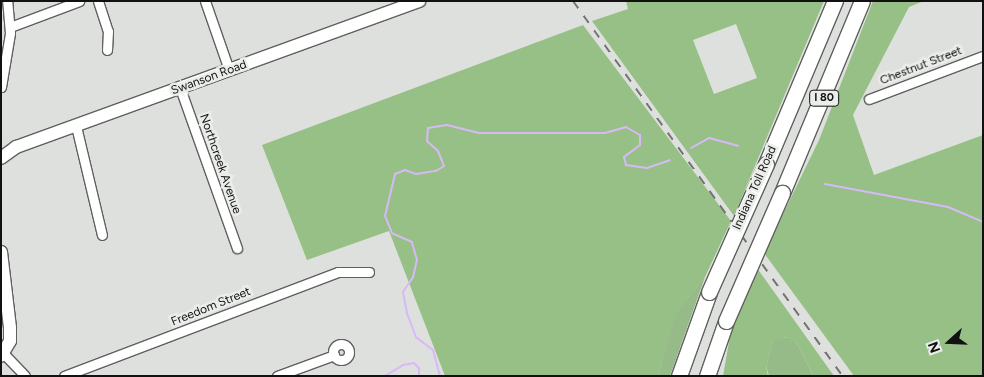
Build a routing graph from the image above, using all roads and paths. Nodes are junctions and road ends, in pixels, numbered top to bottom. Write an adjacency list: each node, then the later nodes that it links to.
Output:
1 (7, 1): 8 (street)
2 (80, 1): 8 (street)
3 (98, 1): 9 (street)
4 (204, 1): 11 (street)
5 (419, 1): 11 (street, Swanson Road)
6 (835, 1): 26 (highway, Indiana Toll Road / I 80, bridge)
7 (862, 1): 27 (highway, I 80, bridge)
8 (10, 27): 12 (street)
9 (107, 50)
10 (983, 56): 14 (street, Chestnut Street)
11 (229, 70): 13 (street, Swanson Road)
12 (1, 87)
13 (180, 88): 15 (street, Swanson Road); 18 (street, Northcreek Avenue)
14 (868, 99)
15 (76, 126): 16 (street, Swanson Road); 17 (street)
16 (1, 158)
17 (102, 235)
18 (237, 248)
19 (1, 252): 21 (street)
20 (369, 272): 24 (street, Freedom Street)
21 (3, 355): 23 (street)
22 (334, 355): 25 (street)
23 (25, 376)
24 (64, 376)
25 (277, 376)
26 (679, 376)
27 (707, 376)

